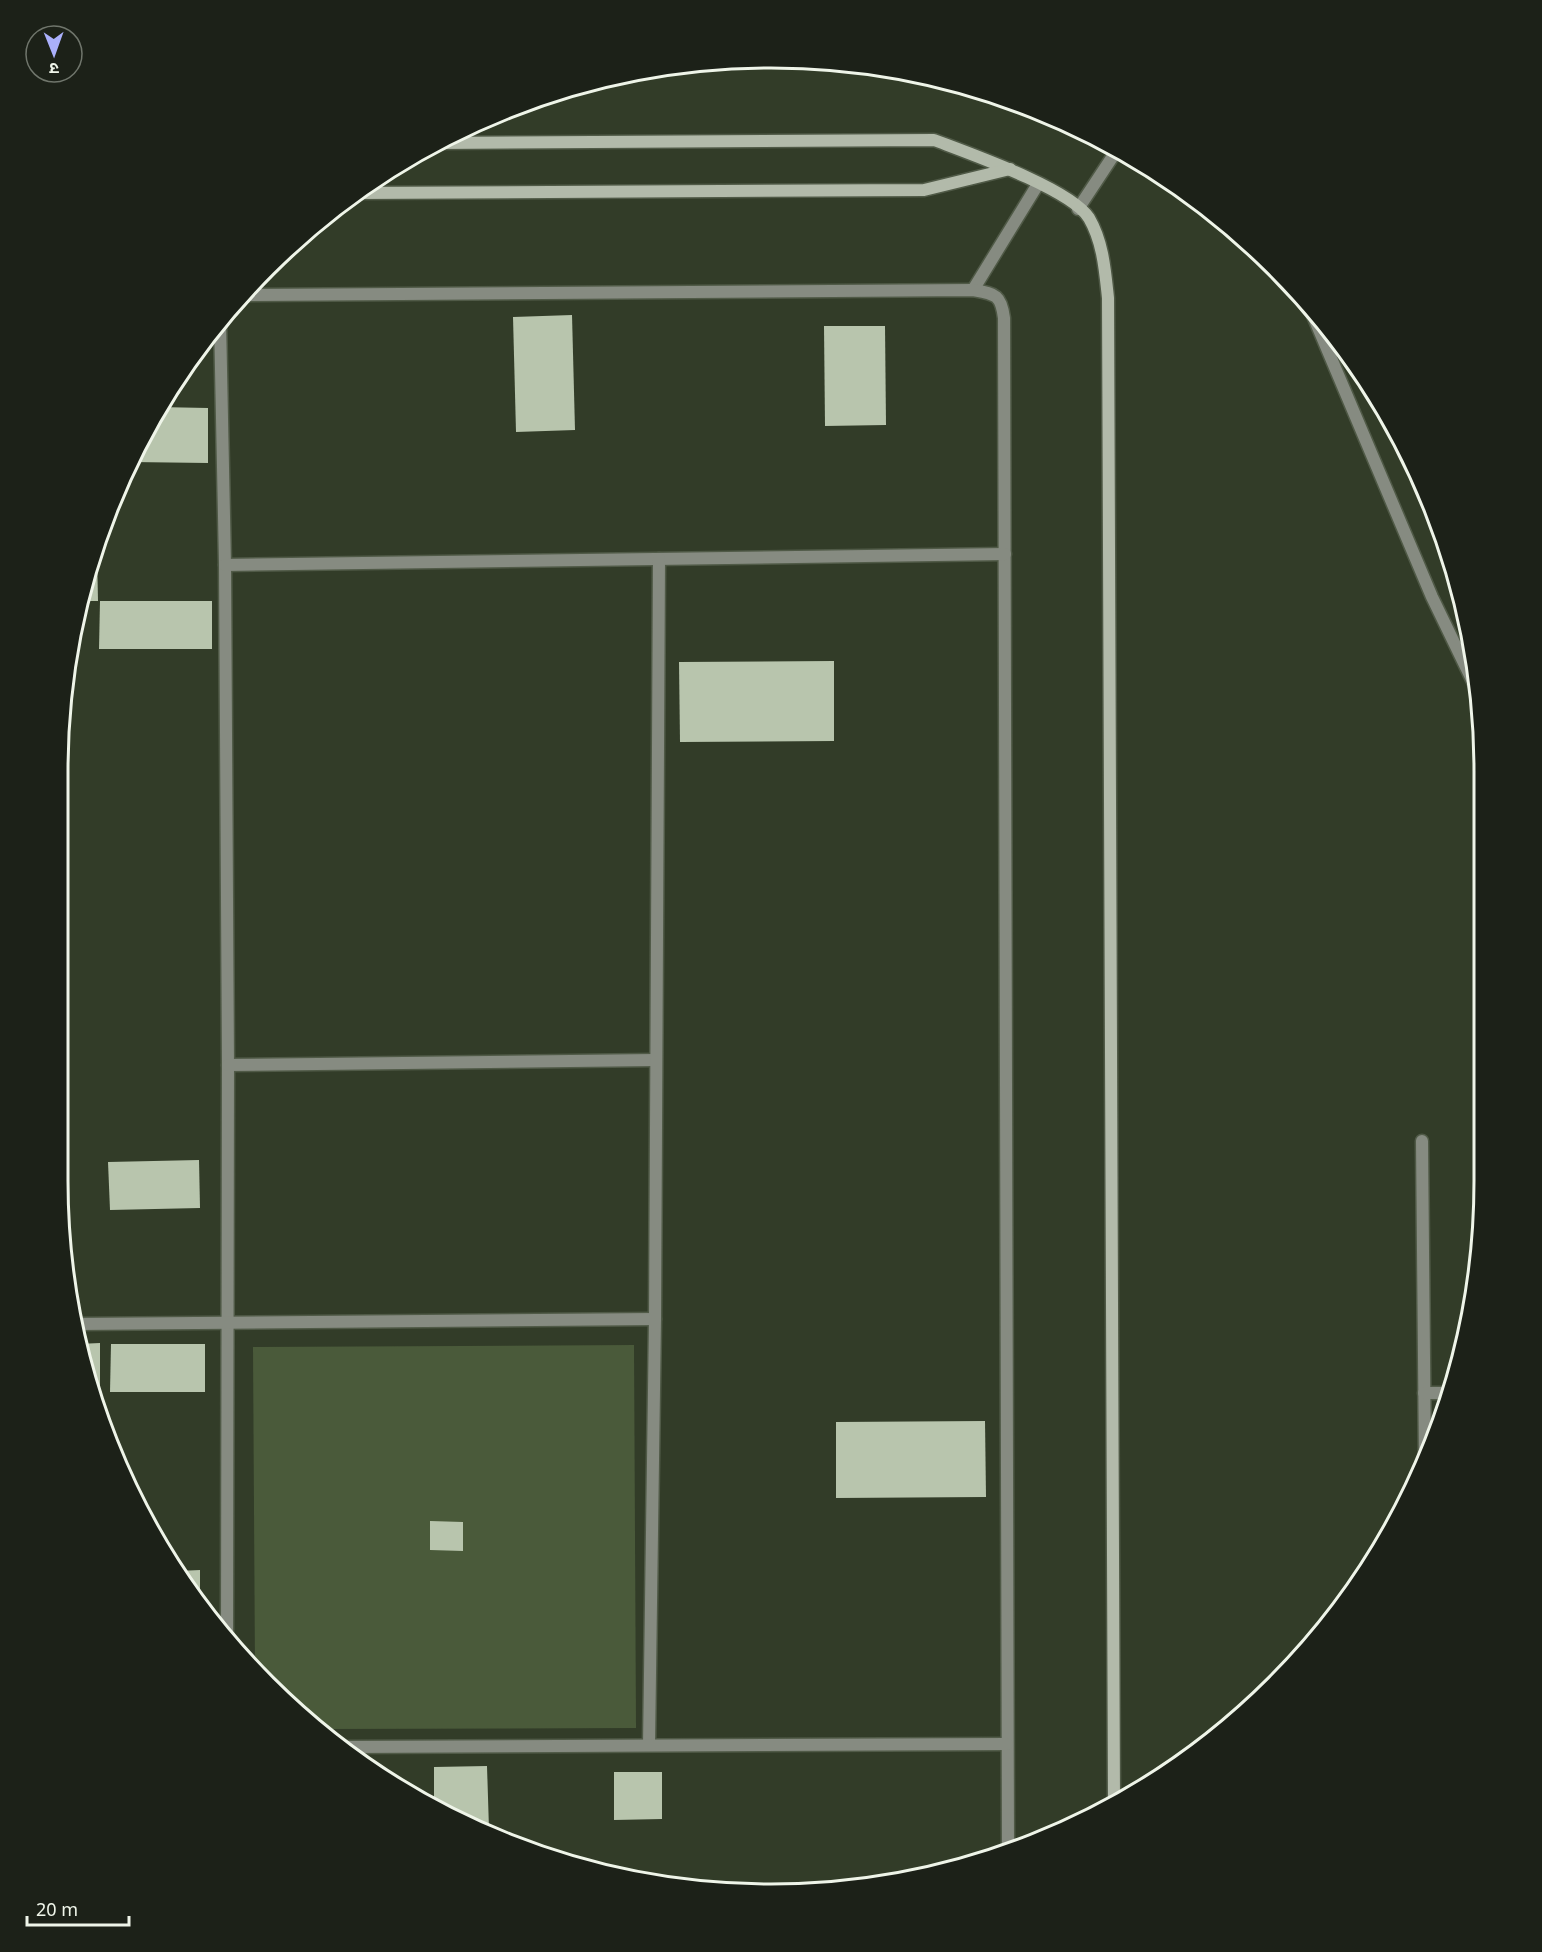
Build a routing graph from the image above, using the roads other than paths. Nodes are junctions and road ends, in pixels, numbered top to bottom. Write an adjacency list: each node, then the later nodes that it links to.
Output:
1 (455, 143): 3 (street)
2 (1113, 156): 6 (street)
3 (1010, 169): 4 (street); 5 (street)
4 (1038, 184): 6 (street); 7 (street)
5 (371, 193)
6 (1078, 209): 28 (street)
7 (973, 290): 8 (street); 11 (street)
8 (254, 295)
9 (1320, 332): 14 (street)
10 (220, 334): 13 (street)
11 (1005, 554): 12 (street); 25 (street)
12 (658, 559): 13 (street); 15 (street)
13 (225, 565): 16 (street)
14 (1466, 668)
15 (655, 1060): 16 (street); 18 (street)
16 (228, 1065): 19 (street)
17 (1422, 1141): 21 (street)
18 (655, 1319): 19 (street); 26 (street)
19 (226, 1323): 20 (street); 24 (street)
20 (82, 1324)
21 (1424, 1393): 22 (street); 23 (street)
22 (1441, 1393)
23 (1425, 1440)
24 (227, 1626)
25 (1007, 1744): 26 (street); 29 (street)
26 (649, 1745): 27 (street)
27 (354, 1747)
28 (1114, 1795)
29 (1008, 1843)

